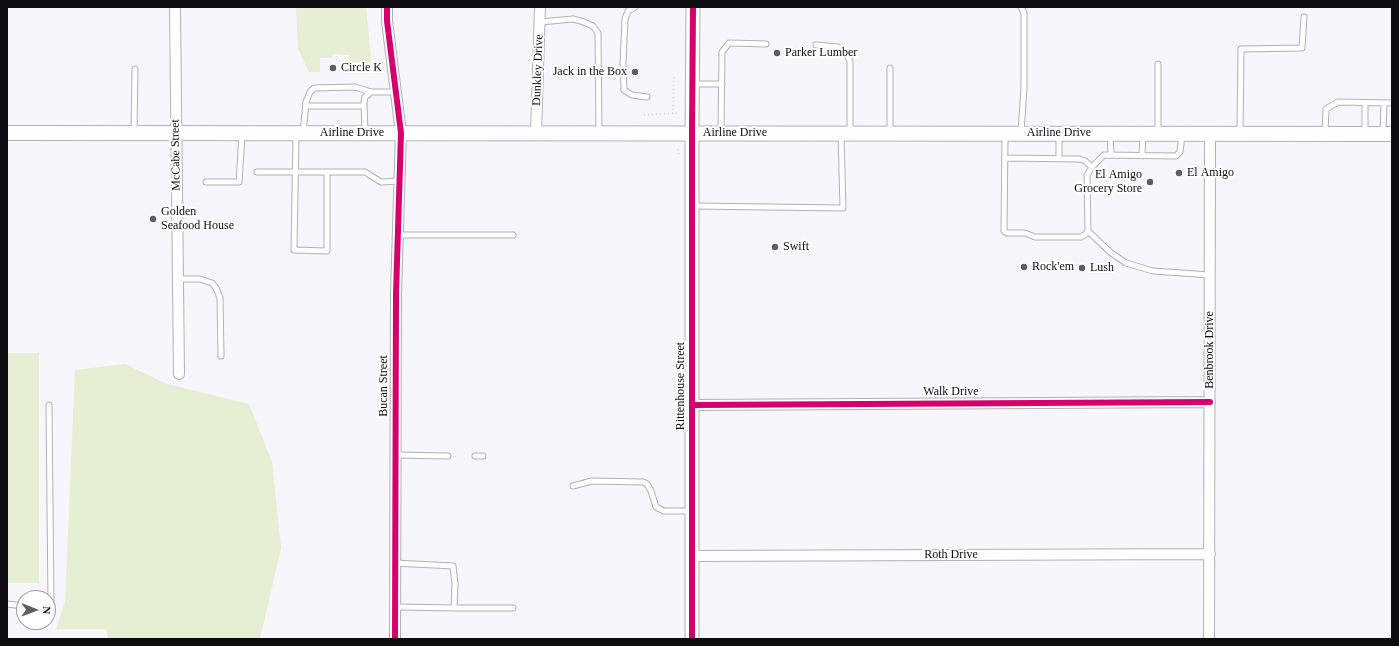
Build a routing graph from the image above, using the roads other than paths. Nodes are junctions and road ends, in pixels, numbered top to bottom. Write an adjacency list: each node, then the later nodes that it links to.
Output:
1 (176, 7): 28 (street, McCabe Street)
2 (387, 7): 17 (street, Bucan Street)
3 (540, 7): 8 (street, Dunkley Drive)
4 (635, 7): 18 (lane)
5 (693, 7): 14 (street, Rittenhouse Street)
6 (1021, 7): 37 (lane)
7 (1304, 17): 45 (lane)
8 (540, 22): 33 (lane); 41 (street, Dunkley Drive)
9 (766, 44): 15 (lane)
10 (816, 45): 34 (lane)
11 (1158, 64): 42 (lane)
12 (890, 68): 35 (lane)
13 (135, 69): 27 (lane)
14 (692, 84): 15 (lane); 24 (street, Rittenhouse Street)
15 (722, 84): 25 (lane)
16 (371, 92): 17 (lane); 22 (lane); 23 (lane)
17 (396, 92): 32 (street, Bucan Street)
18 (647, 98)
19 (1365, 103): 20 (lane); 46 (lane); 47 (lane)
20 (1384, 103): 21 (lane); 48 (lane)
21 (1392, 103)
22 (306, 106): 23 (lane); 30 (lane)
23 (364, 106): 31 (lane)
24 (692, 132): 25 (main road, Airline Drive); 33 (main road, Airline Drive); 59 (street, Rittenhouse Street)
25 (721, 132): 34 (main road, Airline Drive)
26 (7, 133): 27 (main road, Airline Drive)
27 (134, 133): 28 (main road, Airline Drive)
28 (176, 133): 29 (main road, Airline Drive); 64 (street, McCabe Street)
29 (242, 133): 30 (main road, Airline Drive); 57 (lane)
30 (300, 133): 31 (main road, Airline Drive); 55 (lane)
31 (365, 133): 32 (main road, Airline Drive)
32 (401, 133): 41 (main road, Airline Drive); 58 (street, Bucan Street)
33 (599, 133): 41 (main road, Airline Drive)
34 (846, 133): 35 (main road, Airline Drive); 59 (lane)
35 (890, 133): 36 (main road, Airline Drive)
36 (1005, 133): 37 (main road, Airline Drive); 51 (lane)
37 (1021, 133): 38 (main road, Airline Drive)
38 (1059, 133): 39 (main road, Airline Drive); 52 (lane)
39 (1110, 133): 40 (main road, Airline Drive); 49 (lane)
40 (1143, 133): 42 (main road, Airline Drive); 50 (lane)
41 (536, 134)
42 (1158, 134): 43 (main road, Airline Drive)
43 (1182, 134): 44 (main road, Airline Drive); 50 (lane)
44 (1210, 134): 45 (main road, Airline Drive); 63 (street, Benbrook Drive)
45 (1240, 134): 46 (main road, Airline Drive)
46 (1325, 134): 47 (main road, Airline Drive)
47 (1365, 134): 48 (main road, Airline Drive)
48 (1388, 134)
49 (1111, 156): 50 (lane); 53 (lane)
50 (1142, 156)
51 (1005, 158): 52 (lane); 60 (lane)
52 (1059, 158): 53 (lane)
53 (1092, 167): 60 (lane)
54 (257, 172): 55 (lane)
55 (295, 172): 56 (lane); 56 (lane)
56 (328, 172): 58 (lane)
57 (206, 182)
58 (399, 182): 62 (street, Bucan Street)
59 (692, 206): 69 (street, Rittenhouse Street)
60 (1088, 231): 63 (lane)
61 (513, 235): 62 (lane)
62 (397, 236): 70 (street, Bucan Street)
63 (1210, 275): 67 (street, Benbrook Drive)
64 (178, 279): 65 (lane); 66 (street, McCabe Street)
65 (221, 356)
66 (179, 374)
67 (1210, 402): 69 (street, Walk Drive); 76 (street, Benbrook Drive)
68 (49, 405): 79 (lane)
69 (692, 405): 75 (street, Rittenhouse Street)
70 (395, 455): 71 (lane); 78 (street, Bucan Street)
71 (448, 456)
72 (475, 456): 73 (lane)
73 (483, 456)
74 (573, 486): 75 (lane)
75 (692, 511): 77 (street, Rittenhouse Street)
76 (1210, 554): 77 (street, Roth Drive); 85 (street, Benbrook Drive)
77 (692, 556): 84 (street, Rittenhouse Street)
78 (395, 563): 80 (street, Bucan Street); 81 (lane)
79 (51, 590)
80 (395, 607): 81 (lane); 83 (street, Bucan Street)
81 (454, 608): 82 (lane)
82 (513, 608)
83 (395, 639)
84 (692, 639)
85 (1209, 639)

